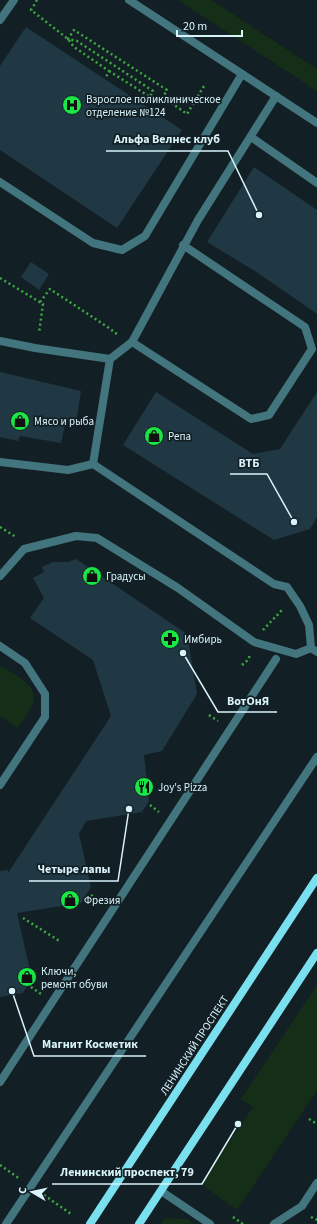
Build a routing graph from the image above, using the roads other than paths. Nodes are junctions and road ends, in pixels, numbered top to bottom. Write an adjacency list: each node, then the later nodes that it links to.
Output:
1 (14, 0): 3 (street)
2 (129, 0): 4 (street)
3 (0, 20)
4 (242, 74): 5 (street); 8 (street)
5 (276, 96): 6 (street); 7 (street)
6 (317, 124)
7 (250, 137): 9 (street); 10 (street)
8 (0, 182)
9 (317, 183)
10 (183, 245): 12 (street); 12 (street)
11 (0, 341): 13 (street)
12 (131, 343): 13 (street)
13 (110, 360): 15 (street)
14 (0, 462): 15 (street)
15 (93, 464): 18 (street)
16 (0, 576): 18 (street)
17 (0, 646): 21 (street)
18 (314, 650)
19 (276, 659): 24 (street)
20 (317, 757): 27 (street)
21 (0, 785)
22 (317, 878): 28 (main road, ЛЕНИНСКИЙ ПРОСПЕКТ)
23 (317, 953): 26 (main road)
24 (0, 1082)
25 (317, 1183): 31 (street)
26 (161, 1191): 29 (main road); 30 (street)
27 (6, 1224)
28 (90, 1224)
29 (139, 1224)
30 (210, 1224)
31 (274, 1224)

